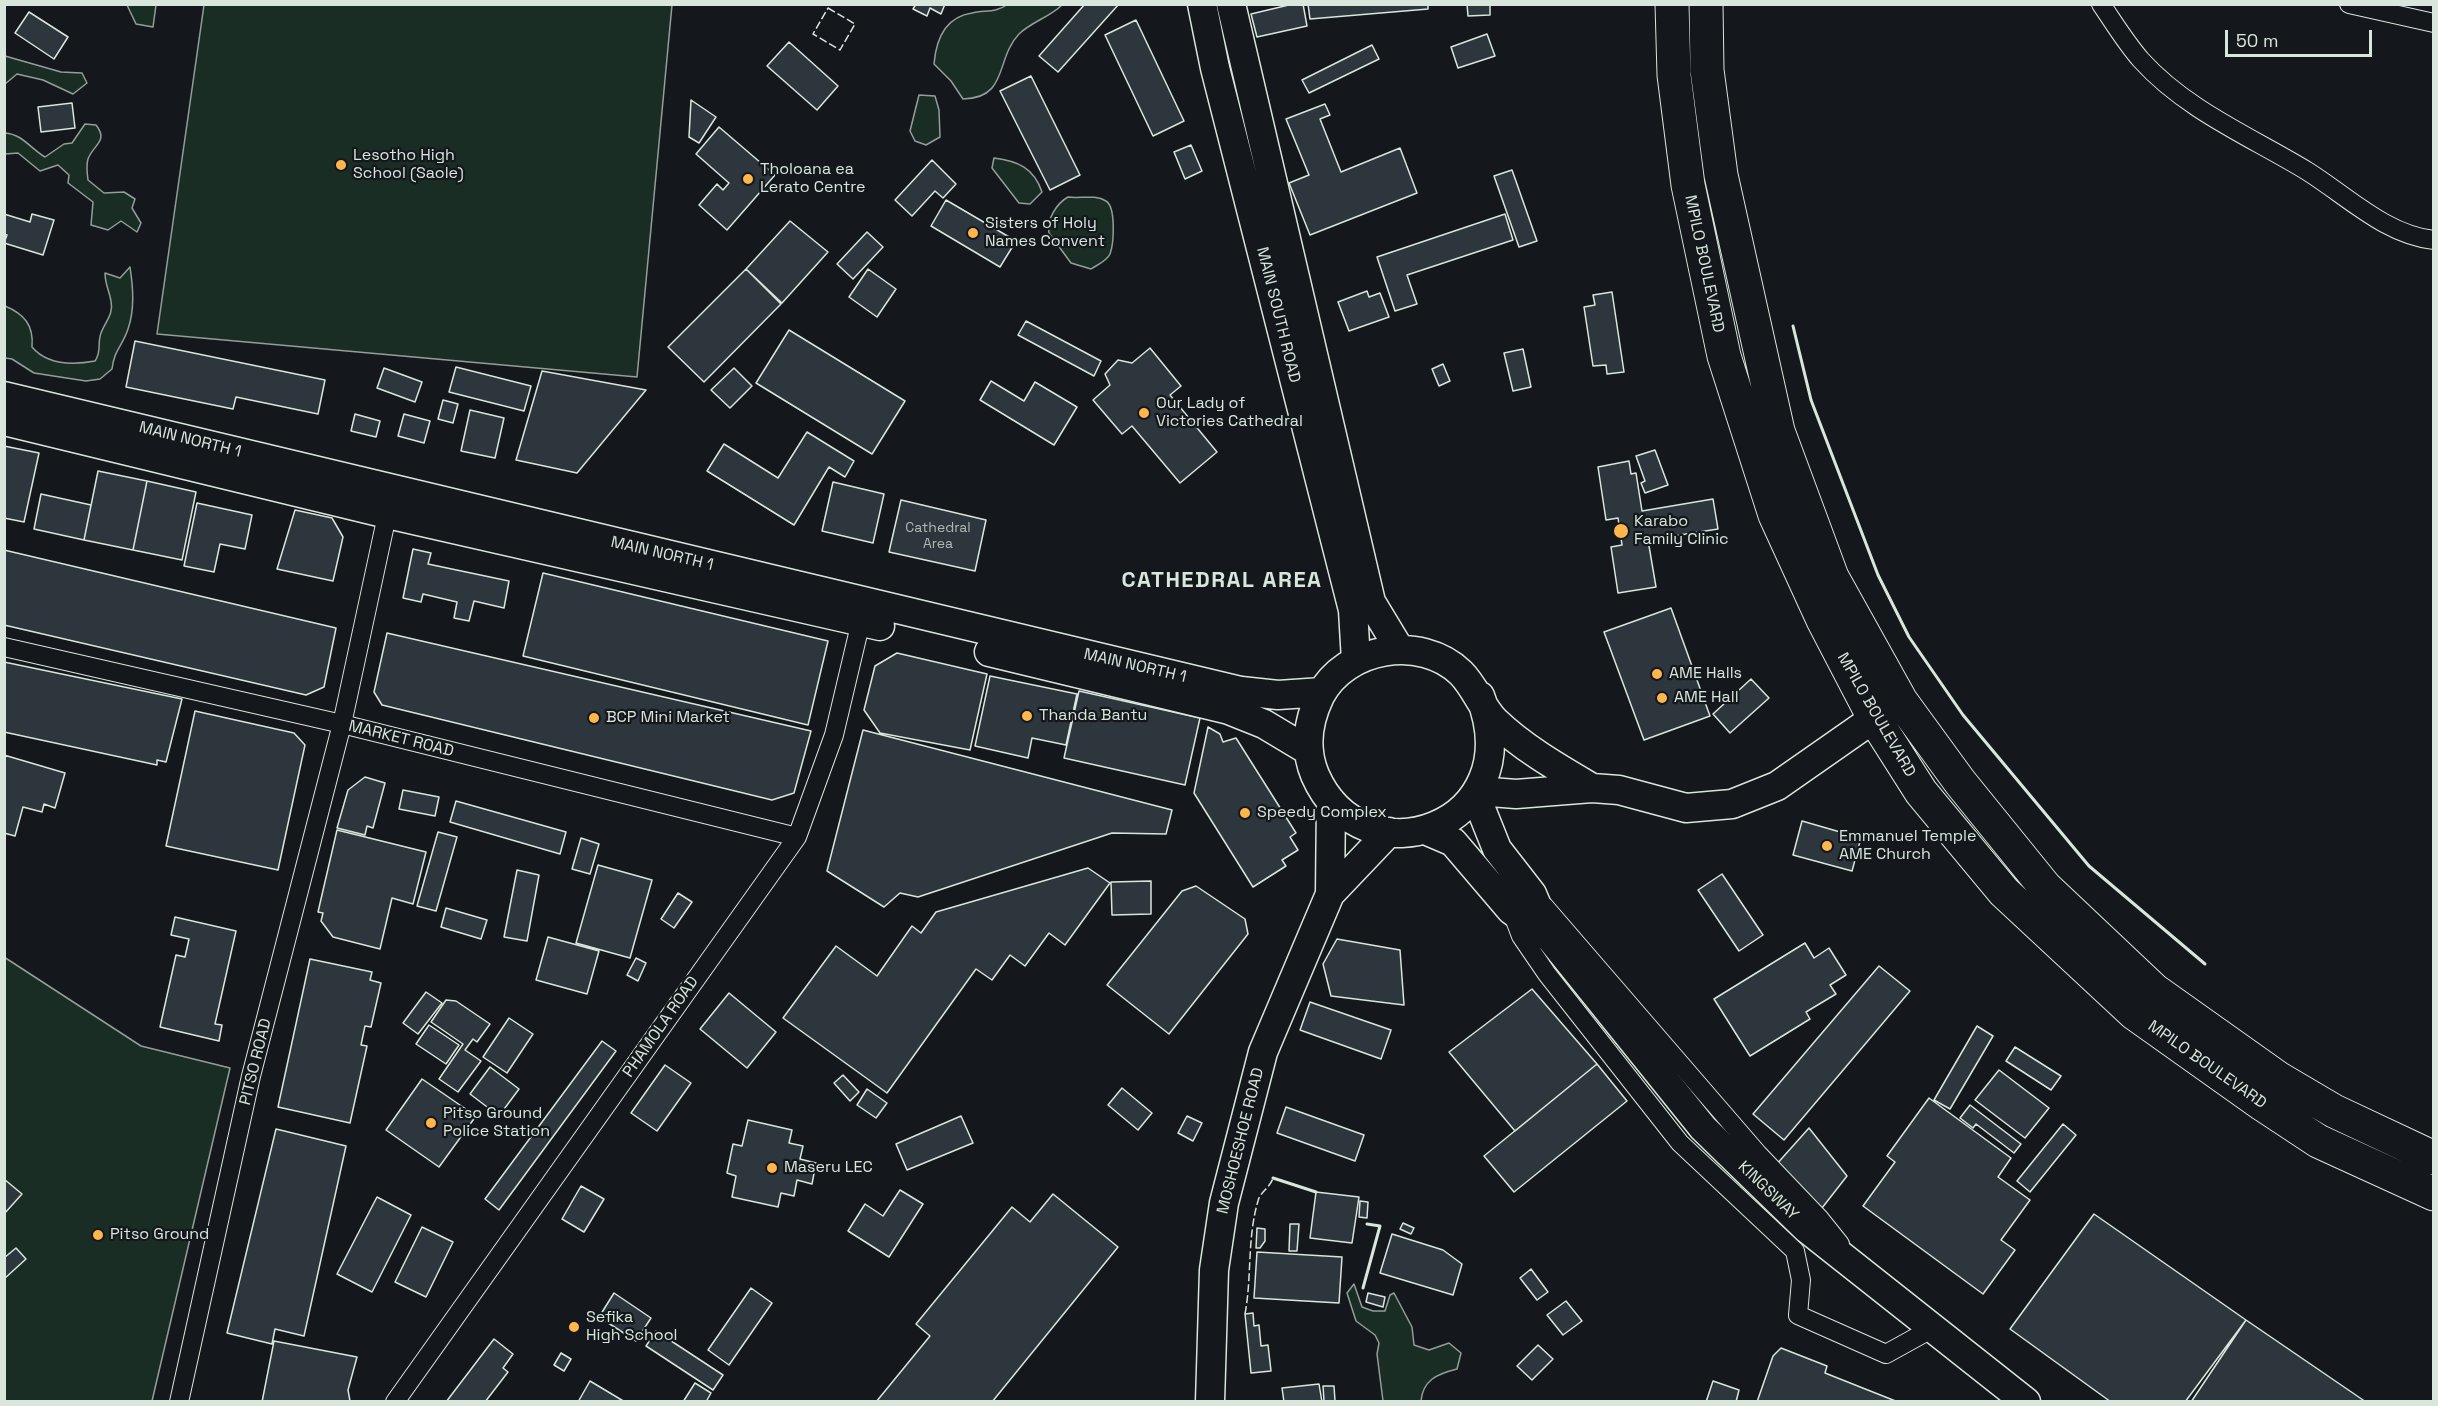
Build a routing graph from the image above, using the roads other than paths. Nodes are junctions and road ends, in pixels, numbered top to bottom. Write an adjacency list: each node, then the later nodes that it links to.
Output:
1 (1203, 4): 15 (main road, MAIN SOUTH ROAD)
2 (1231, 4): 14 (main road, MAIN SOUTH ROAD)
3 (1672, 4): 19 (highway, MPILO BOULEVARD)
4 (1706, 4): 18 (highway, MPILO BOULEVARD)
5 (2102, 4): 8 (street)
6 (2349, 4): 7 (street)
7 (2433, 23)
8 (2433, 240)
9 (4, 396): 11 (main road, MAIN NORTH 1)
10 (4, 421): 11 (main road, MAIN NORTH 1)
11 (390, 502): 12 (main road, MAIN NORTH 1); 16 (main road, MAIN NORTH 1); 20 (street, PITSO ROAD)
12 (861, 621): 21 (main road, MAIN NORTH 1); 27 (street, PHAMOLA ROAD)
13 (4, 647): 20 (street, MARKET ROAD)
14 (1400, 650): 15 (main road); 17 (main road)
15 (1356, 661): 16 (main road)
16 (1322, 692): 21 (main road)
17 (1480, 696): 22 (main road); 23 (main road)
18 (1901, 700): 19 (main road); 30 (highway, MPILO BOULEVARD)
19 (1874, 718): 22 (main road); 31 (highway, MPILO BOULEVARD)
20 (342, 724): 27 (street, MARKET ROAD); 34 (street, PITSO ROAD)
21 (1309, 751): 24 (main road)
22 (1592, 788): 23 (main road)
23 (1483, 793): 25 (main road); 29 (main road, KINGSWAY)
24 (1331, 801): 26 (main road); 28 (main road, MOSHOESHOE ROAD)
25 (1425, 830): 26 (main road); 29 (main road, KINGSWAY)
26 (1389, 832): 28 (main road, MOSHOESHOE ROAD)
27 (797, 837): 35 (street, PHAMOLA ROAD)
28 (1330, 894): 36 (main road, MOSHOESHOE ROAD)
29 (1522, 902): 32 (street); 32 (main road, KINGSWAY); 33 (street)
30 (2433, 1158)
31 (2433, 1194)
32 (1864, 1275): 33 (main road, KINGSWAY)
33 (1933, 1329): 37 (main road, KINGSWAY)
34 (179, 1401)
35 (394, 1401)
36 (1210, 1401)
37 (2026, 1401)

